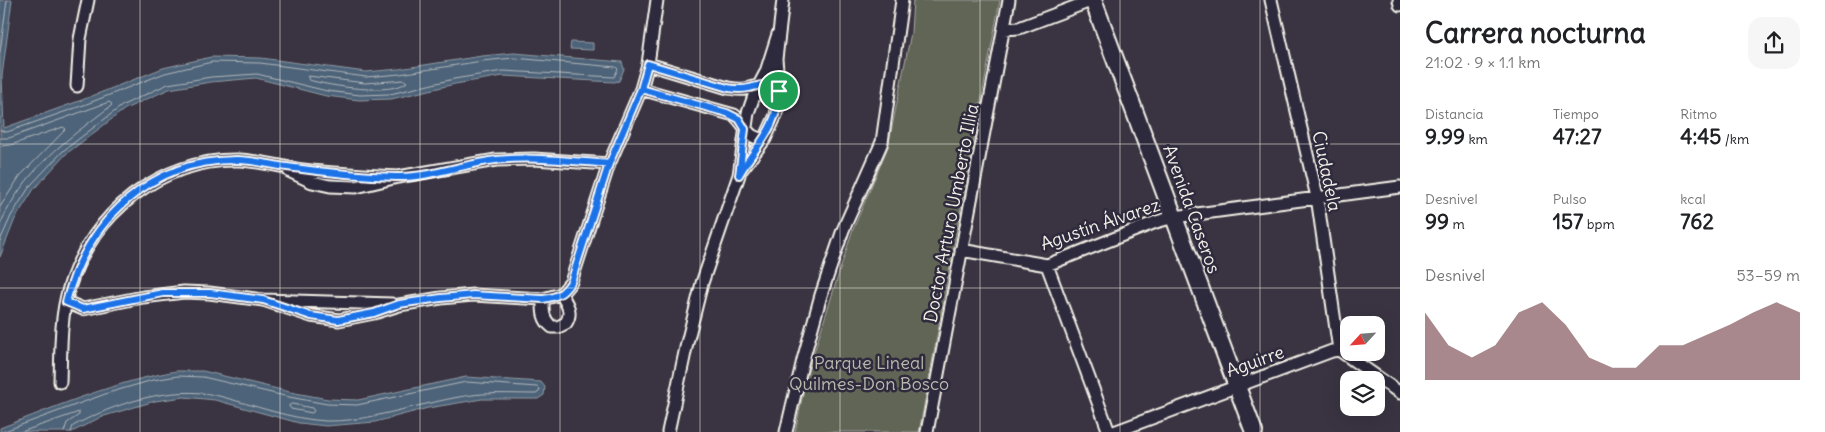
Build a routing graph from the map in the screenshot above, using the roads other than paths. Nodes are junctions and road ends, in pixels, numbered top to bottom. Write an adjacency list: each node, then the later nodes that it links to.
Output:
1 (88, 0): 14 (street)
2 (657, 0): 12 (street)
3 (783, 0): 11 (street)
4 (902, 0): 36 (street)
5 (1009, 0): 10 (street, Doctor Arturo Umberto Illia)
6 (1093, 0): 10 (street); 23 (street, Avenida Caseros)
7 (1271, 0): 22 (street, Ciudadela)
8 (1399, 0): 9 (street)
9 (1400, 5)
10 (1004, 29): 24 (street, Doctor Arturo Umberto Illia)
11 (778, 34): 13 (street); 16 (street)
12 (648, 64): 13 (street); 15 (street)
13 (760, 84): 16 (street); 17 (street)
14 (77, 86)
15 (641, 89): 17 (street); 19 (street)
16 (779, 91): 18 (street)
17 (745, 129): 18 (street); 20 (street)
18 (765, 139): 20 (street)
19 (609, 164): 26 (street); 29 (street)
20 (739, 175): 35 (street)
21 (1400, 187): 22 (street, Agustín Álvarez)
22 (1316, 198): 23 (street, Agustín Álvarez); 31 (street, Ciudadela)
23 (1174, 217): 25 (street, Agustín Álvarez); 33 (street, Avenida Caseros)
24 (961, 250): 25 (street, Agustín Álvarez); 37 (street, Doctor Arturo Umberto Illia)
25 (1047, 265): 38 (street)
26 (562, 294): 27 (street); 27 (street)
27 (543, 299): 30 (street)
28 (263, 300): 29 (street); 30 (street); 30 (street)
29 (66, 302): 32 (street)
30 (399, 304)
31 (1339, 350): 33 (street, Aguirre); 34 (street)
32 (60, 382)
33 (1237, 386): 39 (street, Aguirre); 40 (street, Avenida Caseros)
34 (1400, 393)
35 (668, 432)
36 (786, 432)
37 (927, 432)
38 (1109, 432)
39 (1114, 432)
40 (1254, 432)

